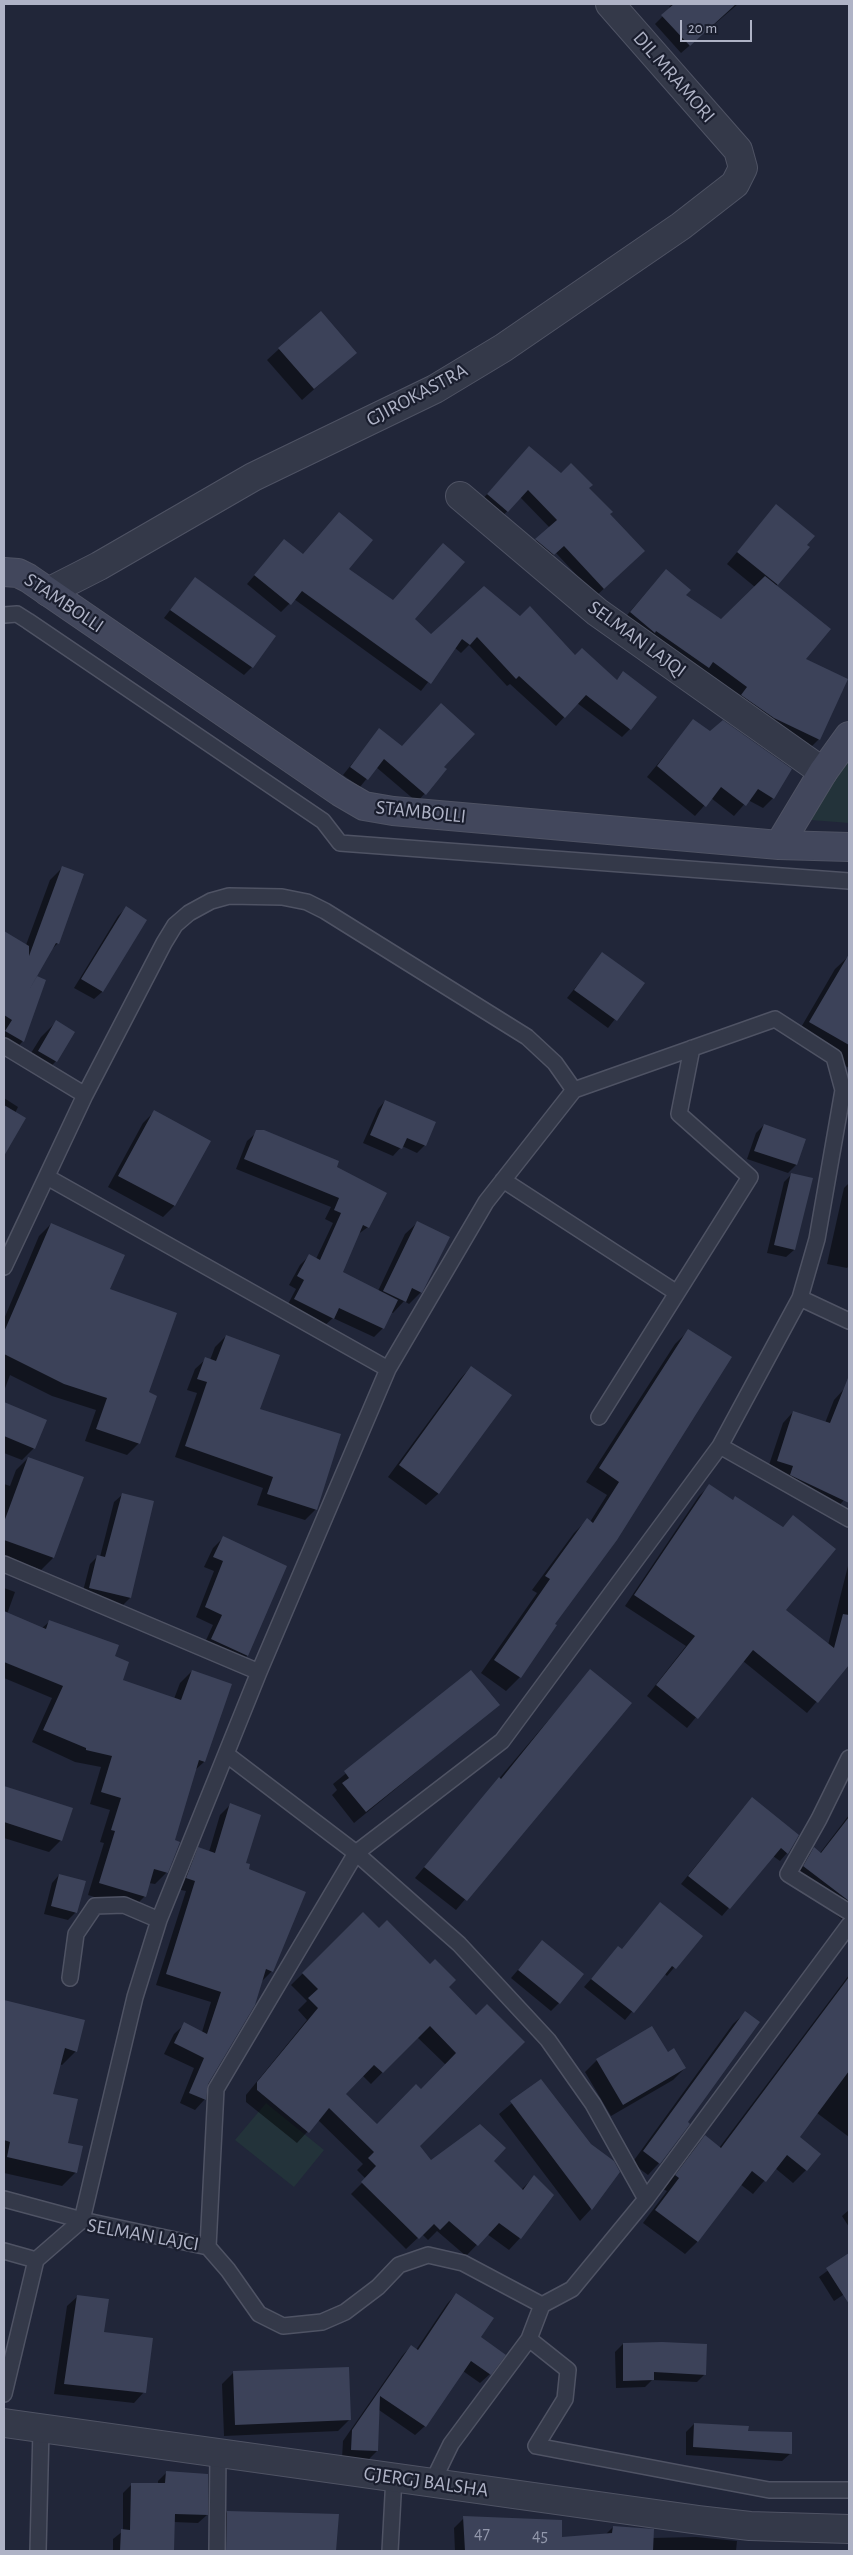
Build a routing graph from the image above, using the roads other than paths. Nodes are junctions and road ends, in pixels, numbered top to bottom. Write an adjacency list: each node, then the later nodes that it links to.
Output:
1 (611, 4): 2 (street, DIL MRAMORI)
2 (738, 150): 5 (street, GJIROKASTRA)
3 (460, 496): 8 (street, SELMAN LAJQI)
4 (4, 572): 5 (street, STAMBOLLI)
5 (48, 592): 9 (street, STAMBOLLI)
6 (4, 615): 11 (lane)
7 (849, 736): 8 (street)
8 (823, 772): 9 (street)
9 (779, 844): 10 (street, STAMBOLLI)
10 (849, 847)
11 (849, 881)
12 (4, 1046): 17 (lane)
13 (692, 1048): 14 (lane); 16 (lane); 21 (lane)
14 (834, 1057): 15 (lane); 22 (lane)
15 (849, 1062)
16 (574, 1090): 17 (lane); 19 (lane)
17 (85, 1095): 18 (lane)
18 (47, 1177): 20 (lane); 24 (lane)
19 (503, 1180): 21 (lane); 24 (lane)
20 (4, 1267)
21 (677, 1293): 25 (lane)
22 (800, 1298): 23 (lane); 26 (lane)
23 (849, 1321)
24 (388, 1369): 29 (lane)
25 (599, 1417)
26 (720, 1446): 27 (lane); 32 (lane)
27 (849, 1519)
28 (4, 1564): 29 (lane)
29 (259, 1672): 30 (lane)
30 (226, 1754): 32 (lane); 34 (lane)
31 (849, 1758): 33 (lane)
32 (356, 1853): 38 (lane); 40 (lane)
33 (849, 1912)
34 (160, 1920): 36 (lane); 39 (lane)
35 (849, 1925): 38 (lane)
36 (70, 1978)
37 (4, 2199): 39 (lane)
38 (646, 2199): 43 (lane)
39 (82, 2220): 40 (lane, SELMAN LAJCI); 42 (lane, SELMAN LAJCI)
40 (208, 2247): 43 (lane, SELMAN LAJCI)
41 (4, 2251): 42 (lane)
42 (36, 2260): 45 (lane)
43 (542, 2306): 44 (lane)
44 (529, 2339): 50 (lane); 51 (lane)
45 (4, 2394)
46 (4, 2423): 47 (street, GJERGJ BALSHA)
47 (41, 2429): 48 (street, GJERGJ BALSHA); 53 (lane)
48 (218, 2455): 49 (street, GJERGJ BALSHA); 54 (lane)
49 (394, 2477): 50 (street, GJERGJ BALSHA); 55 (lane)
50 (432, 2483): 52 (street, GJERGJ BALSHA)
51 (849, 2490)
52 (849, 2529)
53 (38, 2551)
54 (217, 2551)
55 (390, 2551)

